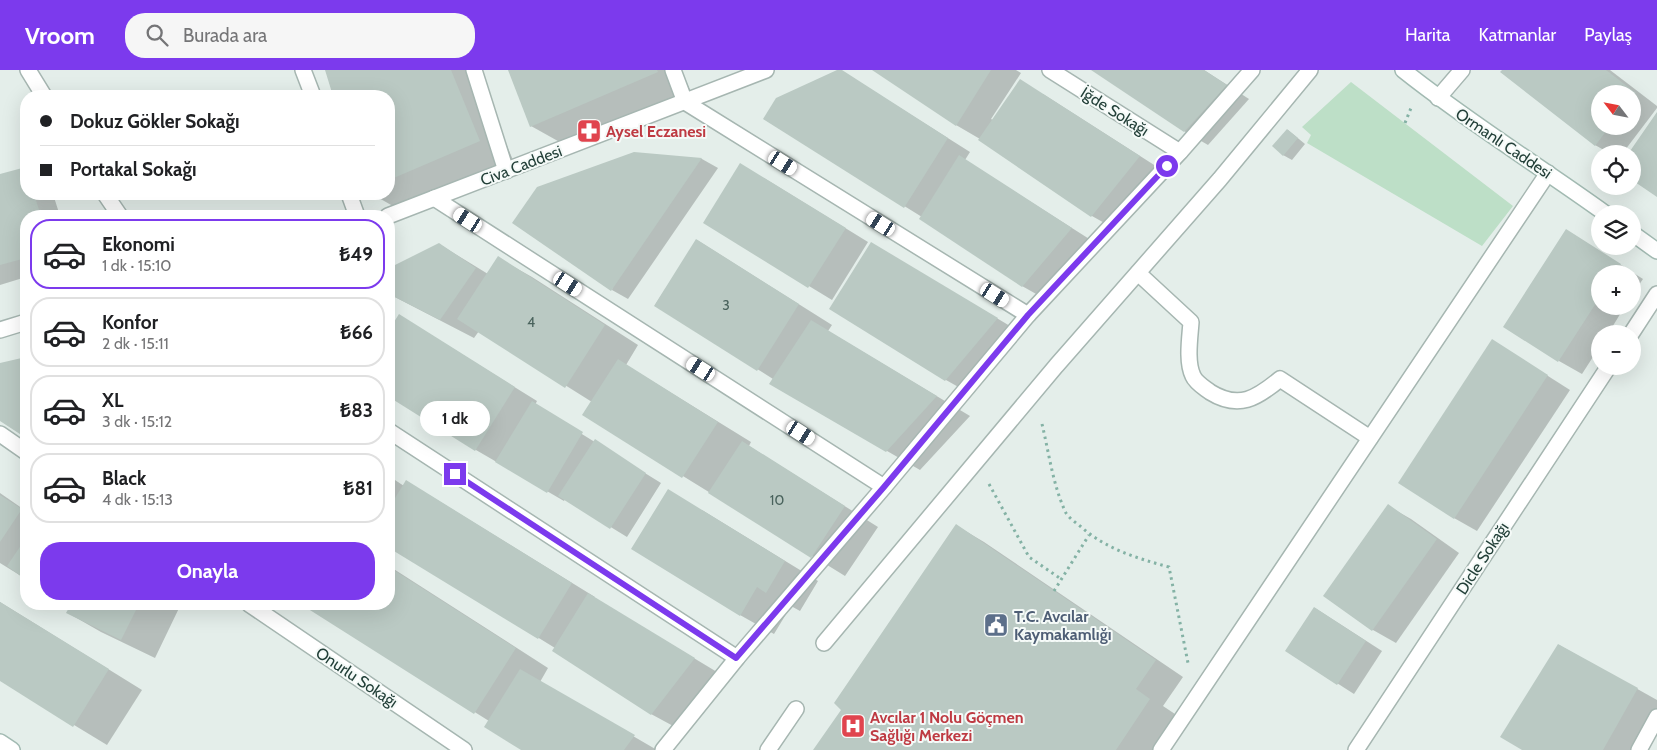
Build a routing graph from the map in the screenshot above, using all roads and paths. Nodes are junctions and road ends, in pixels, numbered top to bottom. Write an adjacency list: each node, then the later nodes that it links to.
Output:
1 (28, 70): 11 (street)
2 (303, 70): 12 (street)
3 (474, 70): 16 (street)
4 (674, 70): 14 (street)
5 (766, 70): 14 (street, Civa Caddesi)
6 (1050, 70): 15 (street, İğde Sokağı)
7 (1252, 70): 15 (street)
8 (1310, 70): 23 (street)
9 (1403, 70): 13 (street, Ormanlı Caddesi)
10 (1462, 70): 13 (street)
11 (40, 90)
12 (311, 90)
13 (1438, 98): 17 (street, Ormanlı Caddesi)
14 (685, 102): 16 (street, Civa Caddesi); 25 (street)
15 (1180, 152): 25 (street)
16 (506, 171): 18 (street, Civa Caddesi)
17 (1548, 173): 19 (street, Ormanlı Caddesi); 33 (street)
18 (434, 198): 20 (street, Civa Caddesi); 36 (street)
19 (1593, 205)
20 (395, 213)
21 (1641, 239): 22 (street)
22 (1657, 251)
23 (1138, 273): 30 (street); 33 (street)
24 (1657, 294): 27 (street)
25 (1028, 315): 36 (street)
26 (20, 324): 28 (street)
27 (1637, 325)
28 (0, 330)
29 (1603, 375): 50 (street, Dicle Sokağı)
30 (1040, 385): 35 (street); 37 (path)
31 (0, 434): 34 (street)
32 (395, 435): 42 (street)
33 (1370, 438): 43 (street)
34 (20, 448)
35 (977, 460): 38 (path); 41 (street)
36 (884, 487): 42 (street)
37 (1089, 534): 38 (path); 43 (path)
38 (1061, 578): 39 (path)
39 (1054, 591)
40 (259, 610): 46 (street, Onurlu Sokağı)
41 (824, 643)
42 (736, 658): 47 (street)
43 (1195, 698): 49 (street)
44 (796, 709): 48 (street)
45 (1657, 716): 51 (street)
46 (464, 750)
47 (663, 750)
48 (768, 750)
49 (1161, 750)
50 (1356, 750)
51 (1639, 750)

